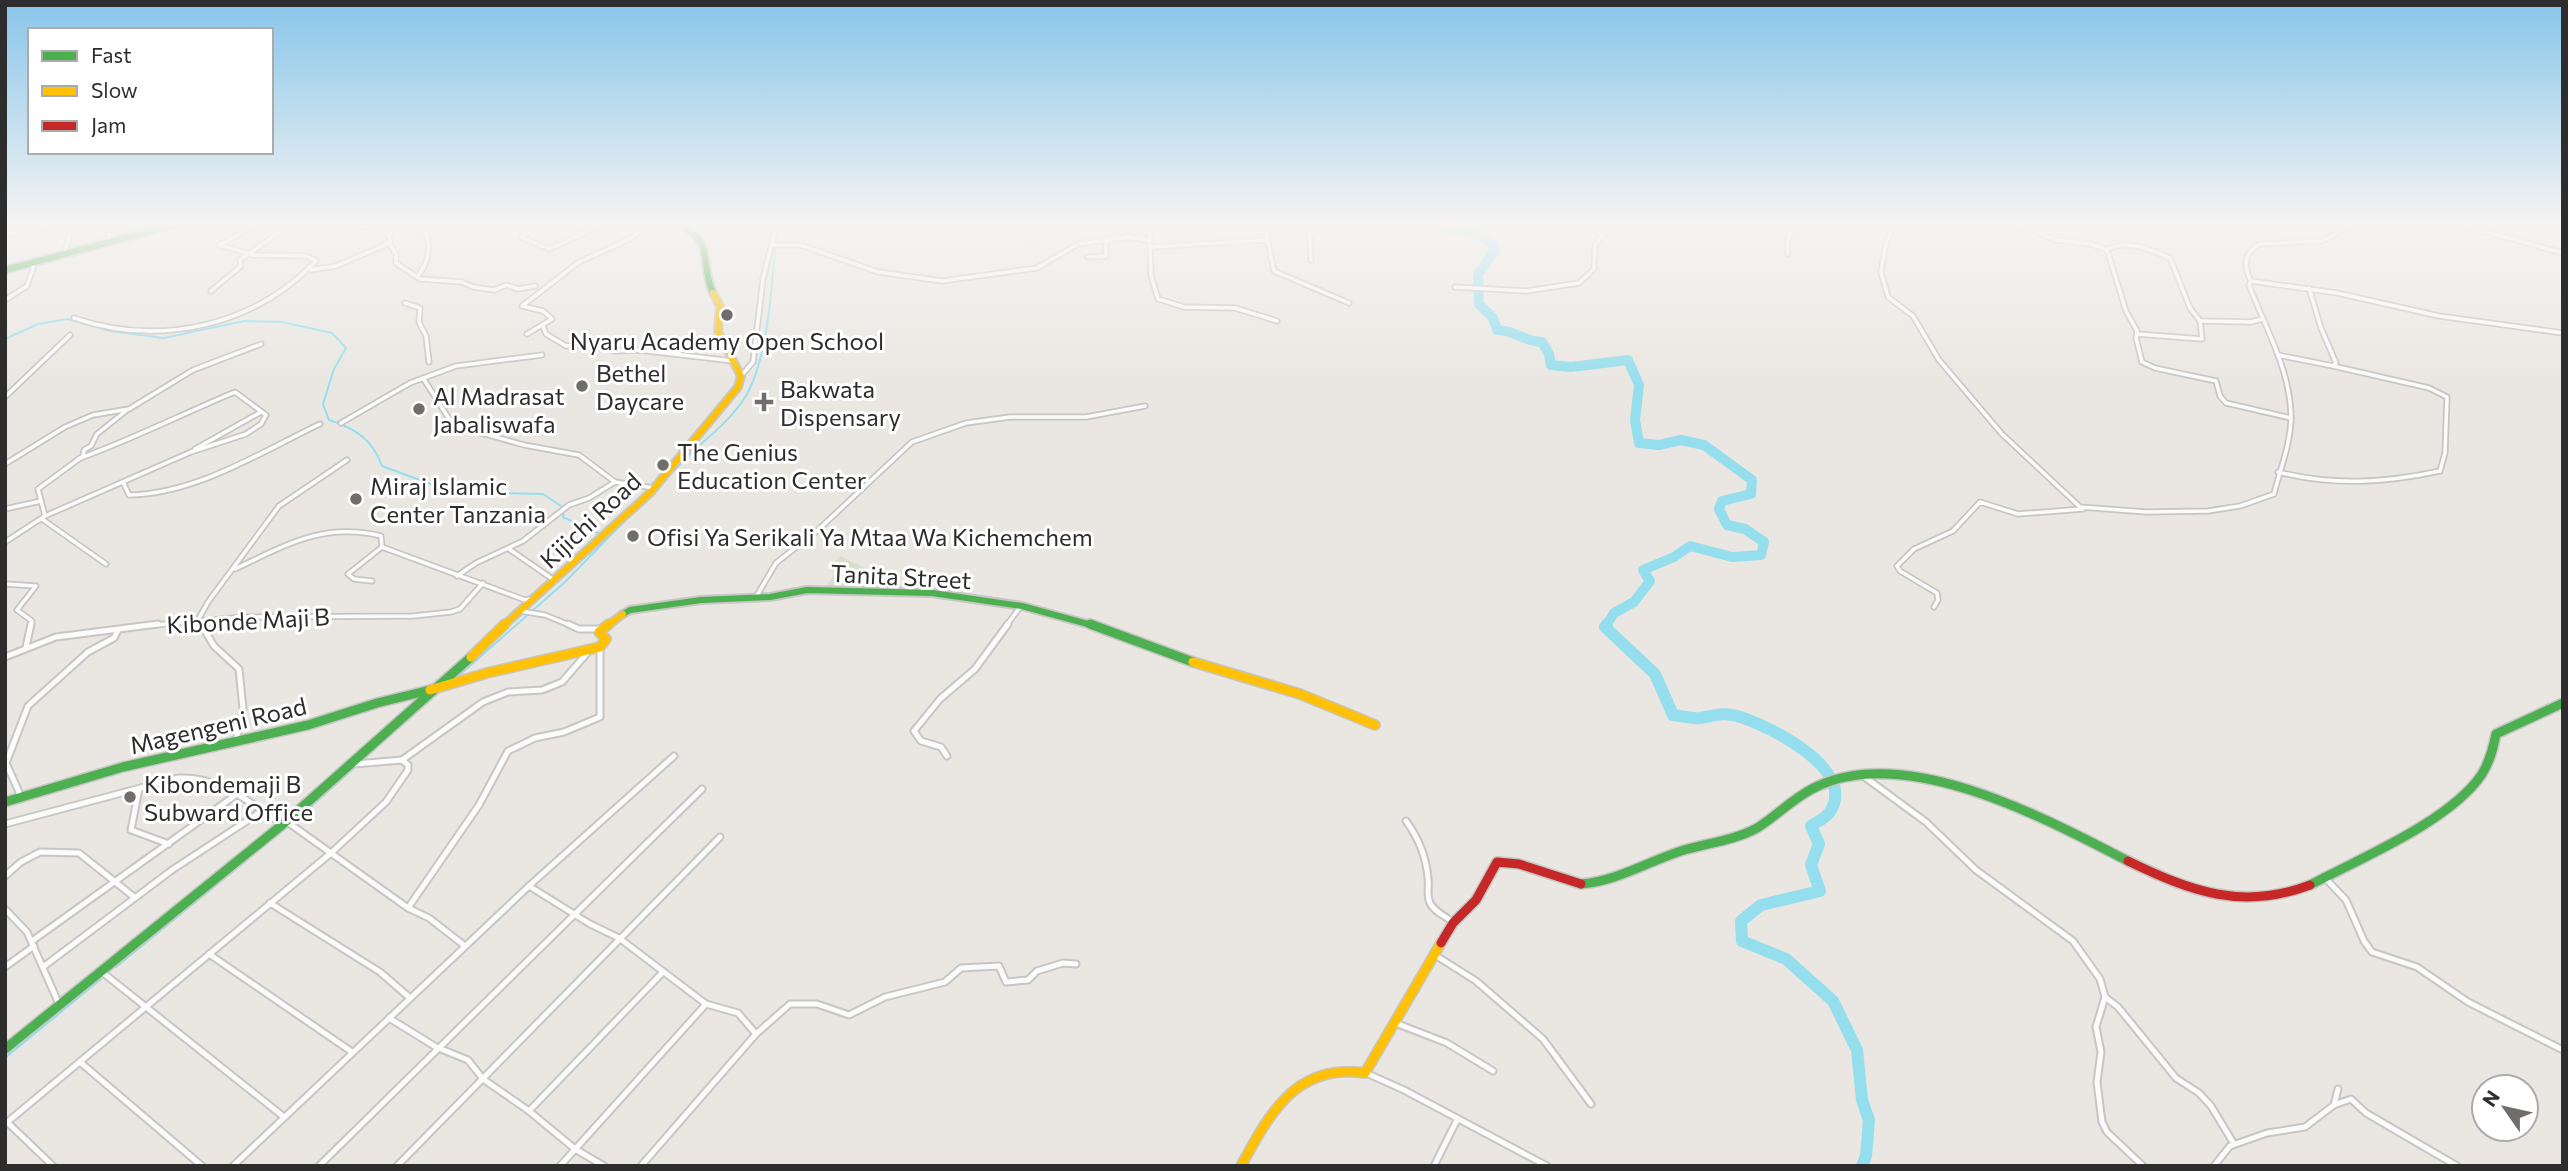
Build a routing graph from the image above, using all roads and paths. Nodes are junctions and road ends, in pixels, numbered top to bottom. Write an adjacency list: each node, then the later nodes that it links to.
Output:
1 (32, 277): 22 (street)
2 (228, 277): 21 (street)
3 (300, 277): 25 (street)
4 (416, 277): 18 (street)
5 (560, 277): 29 (street)
6 (708, 277): 37 (street)
7 (764, 277): 40 (street)
8 (911, 277): 9 (street)
9 (975, 277)
10 (1152, 277): 27 (street)
11 (1285, 277): 24 (street)
12 (1586, 277): 19 (street)
13 (1882, 277): 59 (street)
14 (2117, 277): 32 (street)
15 (2179, 277): 28 (street)
16 (2248, 277): 17 (street)
17 (2251, 281): 20 (street); 26 (street)
18 (535, 286)
19 (1455, 287)
20 (2309, 288): 30 (street); 39 (street)
21 (211, 291)
22 (5, 300)
23 (405, 303): 38 (street)
24 (1349, 303)
25 (74, 318)
26 (2262, 319): 28 (street); 36 (street)
27 (1278, 321)
28 (2200, 321): 32 (street)
29 (543, 325): 31 (street); 37 (street)
30 (2563, 333)
31 (527, 334)
32 (2137, 334): 46 (street)
33 (70, 335): 42 (street)
34 (261, 344): 44 (street)
35 (542, 355): 41 (street)
36 (2278, 355): 39 (street); 46 (street)
37 (733, 361): 40 (street)
38 (429, 362)
39 (2333, 366): 53 (street)
40 (741, 376): 56 (street, Kijichi Road)
41 (423, 377): 48 (street); 55 (street)
42 (5, 397)
43 (1145, 405): 71 (street)
44 (129, 409): 50 (street); 52 (street)
45 (261, 411): 49 (street); 49 (street); 50 (street)
46 (2291, 418): 53 (street)
47 (320, 424): 54 (street)
48 (341, 424)
49 (191, 452): 54 (street)
50 (78, 459): 57 (street)
51 (347, 460): 65 (street)
52 (5, 464)
53 (2278, 471): 59 (street)
54 (123, 482): 60 (street)
55 (615, 482): 56 (street); 63 (street)
56 (654, 488): 68 (street, Kijichi Road)
57 (41, 501): 58 (street); 60 (street)
58 (5, 509)
59 (2084, 509): 74 (street)
60 (43, 518): 61 (street); 64 (street)
61 (5, 542)
62 (382, 547): 65 (street); 66 (street); 67 (street)
63 (508, 548): 66 (street); 68 (street)
64 (106, 564)
65 (233, 570): 76 (street)
66 (457, 576): 69 (street)
67 (372, 580)
68 (554, 580): 72 (street, Kijichi Road)
69 (483, 583): 72 (street); 76 (street, Kibonde Maji B)
70 (5, 584): 80 (street)
71 (755, 597): 73 (street, Tanita Street); 77 (street, Tanita Street)
72 (531, 599): 75 (street, Kijichi Road)
73 (1022, 606): 85 (street, Tanita Street); 88 (street)
74 (1934, 607)
75 (519, 611): 77 (street); 83 (street, Kijichi Road)
76 (198, 620): 78 (street, Kibonde Maji B); 86 (street)
77 (601, 628): 79 (street)
78 (118, 630): 80 (street, Kibonde Maji B); 90 (street)
79 (600, 647): 81 (street); 111 (street)
80 (26, 648): 82 (street, Kibonde Maji B)
81 (590, 649): 83 (street); 89 (street)
82 (5, 657)
83 (439, 688): 86 (street, Magengeni Road); 91 (street, Kijichi Road)
84 (2563, 703): 106 (street)
85 (1375, 725)
86 (236, 742): 96 (street, Magengeni Road)
87 (674, 755): 108 (street)
88 (947, 756)
89 (402, 760): 91 (street); 104 (street)
90 (6, 764): 96 (street)
91 (352, 765): 100 (street, Kijichi Road)
92 (1864, 776): 106 (street); 114 (street); 125 (street)
93 (139, 789): 95 (street); 101 (street); 103 (street)
94 (702, 789): 113 (street)
95 (237, 794): 98 (street); 103 (street)
96 (18, 800): 97 (street, Magengeni Road)
97 (5, 802)
98 (262, 811): 100 (street); 109 (street)
99 (1406, 821): 114 (street)
100 (284, 823): 104 (street); 123 (street, Kijichi Road)
101 (5, 824)
102 (720, 837): 115 (street)
103 (169, 844): 107 (street)
104 (331, 853): 110 (street); 111 (street)
105 (5, 876): 107 (street)
106 (2326, 878): 135 (street)
107 (117, 882): 109 (street); 116 (street)
108 (529, 886): 113 (street); 117 (street)
109 (135, 897): 122 (street)
110 (270, 903): 118 (street); 126 (street)
111 (408, 908): 117 (street)
112 (5, 909): 116 (street)
113 (574, 912): 115 (street); 133 (street)
114 (1453, 923): 119 (street)
115 (619, 938): 124 (street); 140 (street)
116 (33, 943): 121 (street); 122 (street)
117 (465, 946): 126 (street)
118 (209, 954): 129 (street); 136 (street)
119 (1435, 955): 131 (street); 142 (street)
120 (1076, 964): 132 (street)
121 (5, 967)
122 (43, 967): 127 (street)
123 (101, 971): 127 (street, Kijichi Road); 129 (street)
124 (663, 971): 128 (street); 144 (street)
125 (2105, 997): 148 (street); 161 (street)
126 (410, 998): 130 (street)
127 (60, 1004): 134 (street, Kijichi Road)
128 (706, 1004): 132 (street); 149 (street)
129 (145, 1007): 137 (street); 145 (street)
130 (388, 1018): 133 (street); 136 (street)
131 (1397, 1024): 138 (street); 139 (street)
132 (756, 1034): 157 (street)
133 (436, 1048): 140 (street); 153 (street)
134 (5, 1049)
135 (2563, 1050)
136 (352, 1052): 145 (street)
137 (80, 1062): 147 (street); 151 (street)
138 (1493, 1071)
139 (1365, 1073): 146 (street); 158 (street)
140 (483, 1079): 144 (street); 154 (street)
141 (2338, 1089): 143 (street)
142 (1591, 1104)
143 (2334, 1105): 148 (street); 163 (street)
144 (529, 1111): 149 (street)
145 (285, 1117): 152 (street)
146 (1457, 1119): 159 (street); 160 (street)
147 (6, 1123): 150 (street)
148 (2234, 1144): 162 (street)
149 (575, 1149): 155 (street); 156 (street)
150 (53, 1166)
151 (202, 1166)
152 (233, 1166)
153 (319, 1166)
154 (397, 1166)
155 (560, 1166)
156 (604, 1166)
157 (641, 1166)
158 (1241, 1166)
159 (1434, 1166)
160 (1547, 1166)
161 (2143, 1166)
162 (2214, 1166)
163 (2457, 1166)

